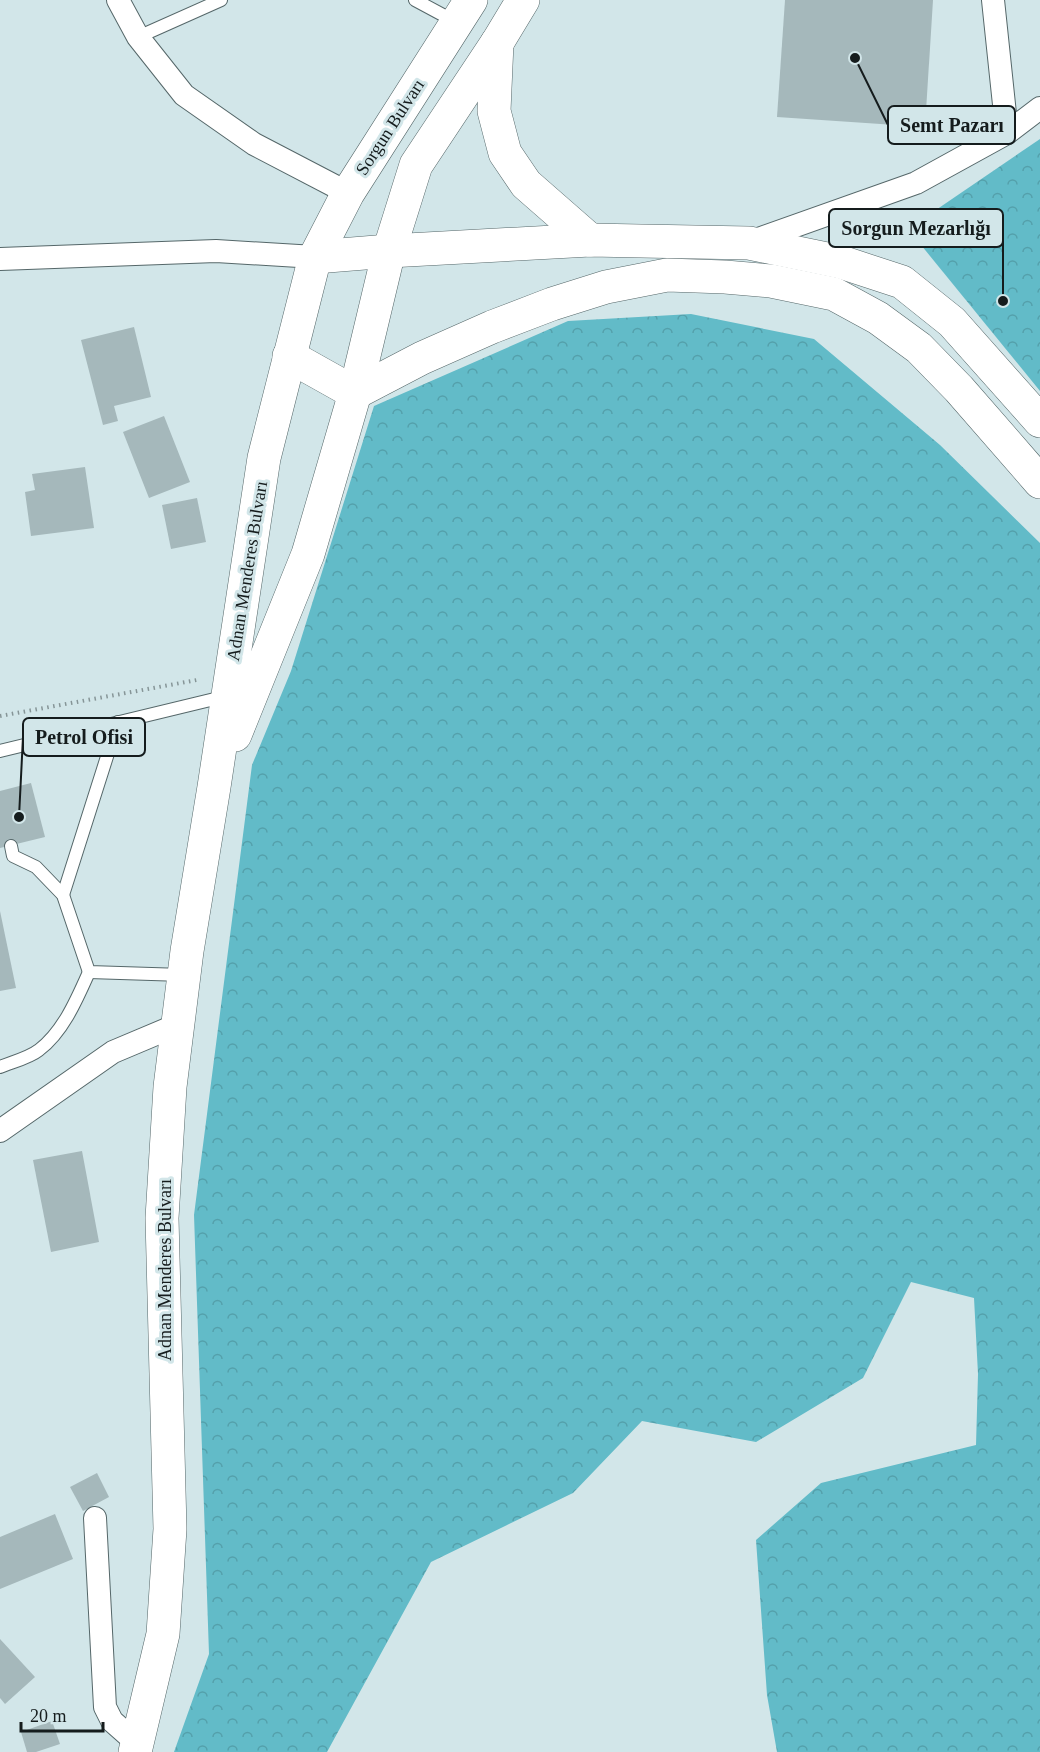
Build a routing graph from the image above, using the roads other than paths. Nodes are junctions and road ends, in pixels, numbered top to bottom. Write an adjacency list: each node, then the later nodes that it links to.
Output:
1 (118, 0): 7 (street)
2 (221, 0): 7 (lane)
3 (415, 0): 6 (lane)
4 (523, 0): 8 (main road)
5 (993, 0): 10 (street)
6 (464, 11): 11 (main road, Sorgun Bulvarı)
7 (138, 37): 11 (street)
8 (497, 43): 12 (main road); 14 (main road, Adnan Menderes Bulvarı)
9 (1040, 108): 10 (street)
10 (1007, 133): 13 (street)
11 (348, 193): 15 (main road, Sorgun Bulvarı)
12 (590, 240): 13 (main road); 14 (main road)
13 (749, 243): 19 (main road)
14 (389, 251): 15 (main road); 18 (main road, Adnan Menderes Bulvarı)
15 (315, 257): 16 (street); 17 (main road, Sorgun Bulvarı)
16 (0, 259)
17 (290, 356): 18 (main road); 21 (main road, Adnan Menderes Bulvarı)
18 (355, 393): 20 (main road); 24 (main road, Adnan Menderes Bulvarı)
19 (1040, 421)
20 (1040, 482)
21 (230, 685): 22 (lane); 24 (main road, Adnan Menderes Bulvarı)
22 (118, 722): 23 (lane); 26 (lane)
23 (0, 751)
24 (214, 787): 28 (main road, Adnan Menderes Bulvarı)
25 (11, 846): 26 (lane)
26 (63, 895): 27 (lane)
27 (89, 972): 28 (lane); 30 (lane)
28 (184, 975): 29 (main road, Adnan Menderes Bulvarı)
29 (177, 1025): 31 (street); 33 (main road, Adnan Menderes Bulvarı)
30 (0, 1067)
31 (0, 1131)
32 (95, 1518): 33 (street)
33 (137, 1748)

